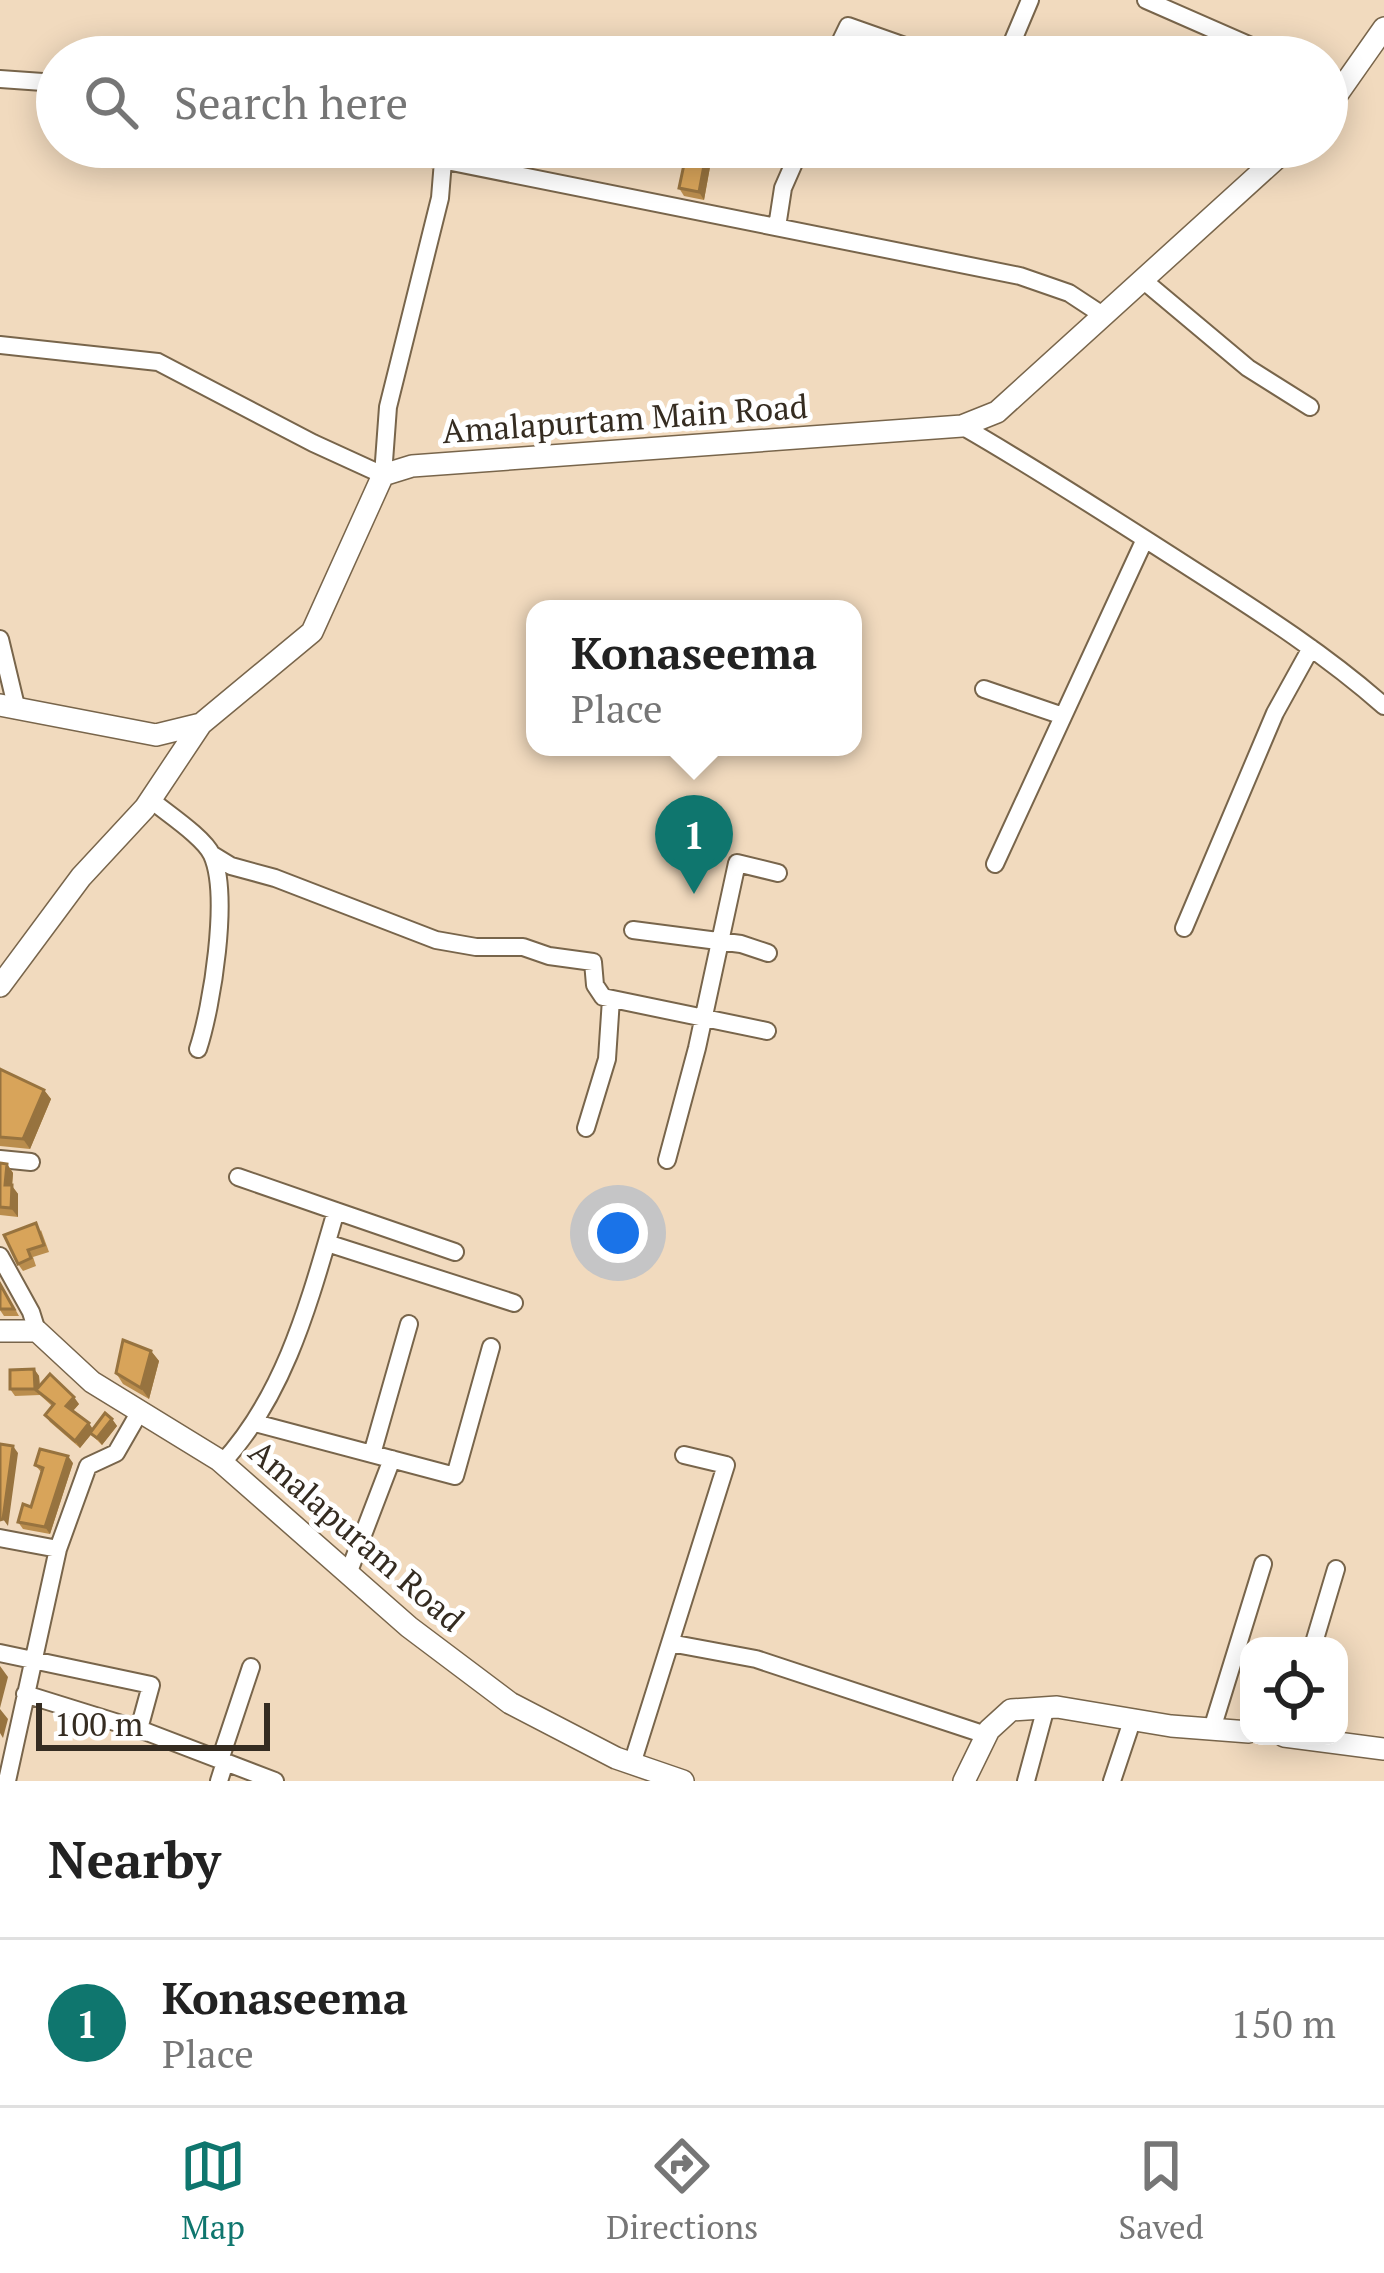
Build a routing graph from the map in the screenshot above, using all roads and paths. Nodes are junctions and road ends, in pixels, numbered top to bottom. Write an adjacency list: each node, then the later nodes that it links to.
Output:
1 (1030, 0): 6 (street)
2 (1146, 0): 7 (street)
3 (1384, 28): 8 (street)
4 (843, 36): 5 (street)
5 (876, 36)
6 (1015, 36)
7 (1228, 36)
8 (1348, 68)
9 (0, 79): 10 (street)
10 (36, 82)
11 (442, 168): 21 (street)
12 (478, 168): 15 (street)
13 (792, 168): 15 (street)
14 (1266, 168): 16 (street, Amalapurtam Main Road)
15 (777, 227): 17 (street)
16 (1143, 280): 17 (street, Amalapurtam Main Road); 19 (street)
17 (1104, 316): 20 (street, Amalapurtam Main Road)
18 (0, 345): 21 (street)
19 (1310, 407)
20 (962, 426): 21 (street, Amalapurtam Main Road); 22 (street)
21 (383, 475): 29 (street)
22 (1144, 539): 24 (street); 28 (street)
23 (0, 639): 27 (street)
24 (1311, 648): 26 (street); 34 (street)
25 (984, 689): 28 (street)
26 (1384, 706)
27 (9, 708): 29 (street)
28 (1063, 716): 32 (street)
29 (201, 724): 30 (street)
30 (150, 799): 31 (street); 38 (street)
31 (213, 855): 39 (street); 42 (street)
32 (995, 864)
33 (778, 872): 36 (street)
34 (1184, 928)
35 (633, 930): 36 (street)
36 (718, 941): 37 (street); 40 (street)
37 (768, 953)
38 (0, 986)
39 (610, 999): 40 (street); 43 (street)
40 (701, 1018): 41 (street); 45 (street)
41 (767, 1031)
42 (198, 1049)
43 (586, 1128)
44 (0, 1159): 46 (street)
45 (667, 1160)
46 (31, 1162)
47 (238, 1177): 48 (street)
48 (336, 1211): 49 (street); 50 (street)
49 (327, 1243): 52 (street); 58 (street)
50 (455, 1252)
51 (0, 1256): 55 (street)
52 (514, 1303)
53 (409, 1324): 59 (street)
54 (0, 1331): 55 (street)
55 (37, 1331): 57 (street, Amalapuram Road)
56 (491, 1346): 61 (street)
57 (139, 1412): 62 (street, Amalapuram Road); 64 (street)
58 (254, 1423): 59 (street); 62 (street)
59 (372, 1454): 61 (street)
60 (684, 1455): 69 (street)
61 (392, 1459): 67 (street)
62 (222, 1463): 67 (street, Amalapuram Road)
63 (0, 1538): 64 (street)
64 (58, 1550): 71 (street)
65 (1263, 1564): 77 (street)
66 (1336, 1569): 68 (street)
67 (347, 1574): 83 (street, Amalapuram Road)
68 (1316, 1637)
69 (670, 1643): 79 (street); 83 (street)
70 (0, 1653): 71 (street)
71 (32, 1660): 73 (street); 76 (street)
72 (251, 1667): 82 (street)
73 (25, 1694): 76 (street); 84 (street)
74 (1046, 1708): 75 (street); 79 (street); 89 (street)
75 (1133, 1718): 77 (street); 90 (street)
76 (139, 1729): 82 (street)
77 (1212, 1729): 78 (street)
78 (1240, 1731)
79 (986, 1736): 88 (street)
80 (1348, 1744): 81 (street)
81 (1384, 1748)
82 (222, 1761): 85 (street); 86 (street)
83 (632, 1764): 87 (street, Amalapuram Road)
84 (8, 1781)
85 (219, 1781)
86 (274, 1781)
87 (683, 1781)
88 (964, 1781)
89 (1026, 1781)
90 (1112, 1781)

